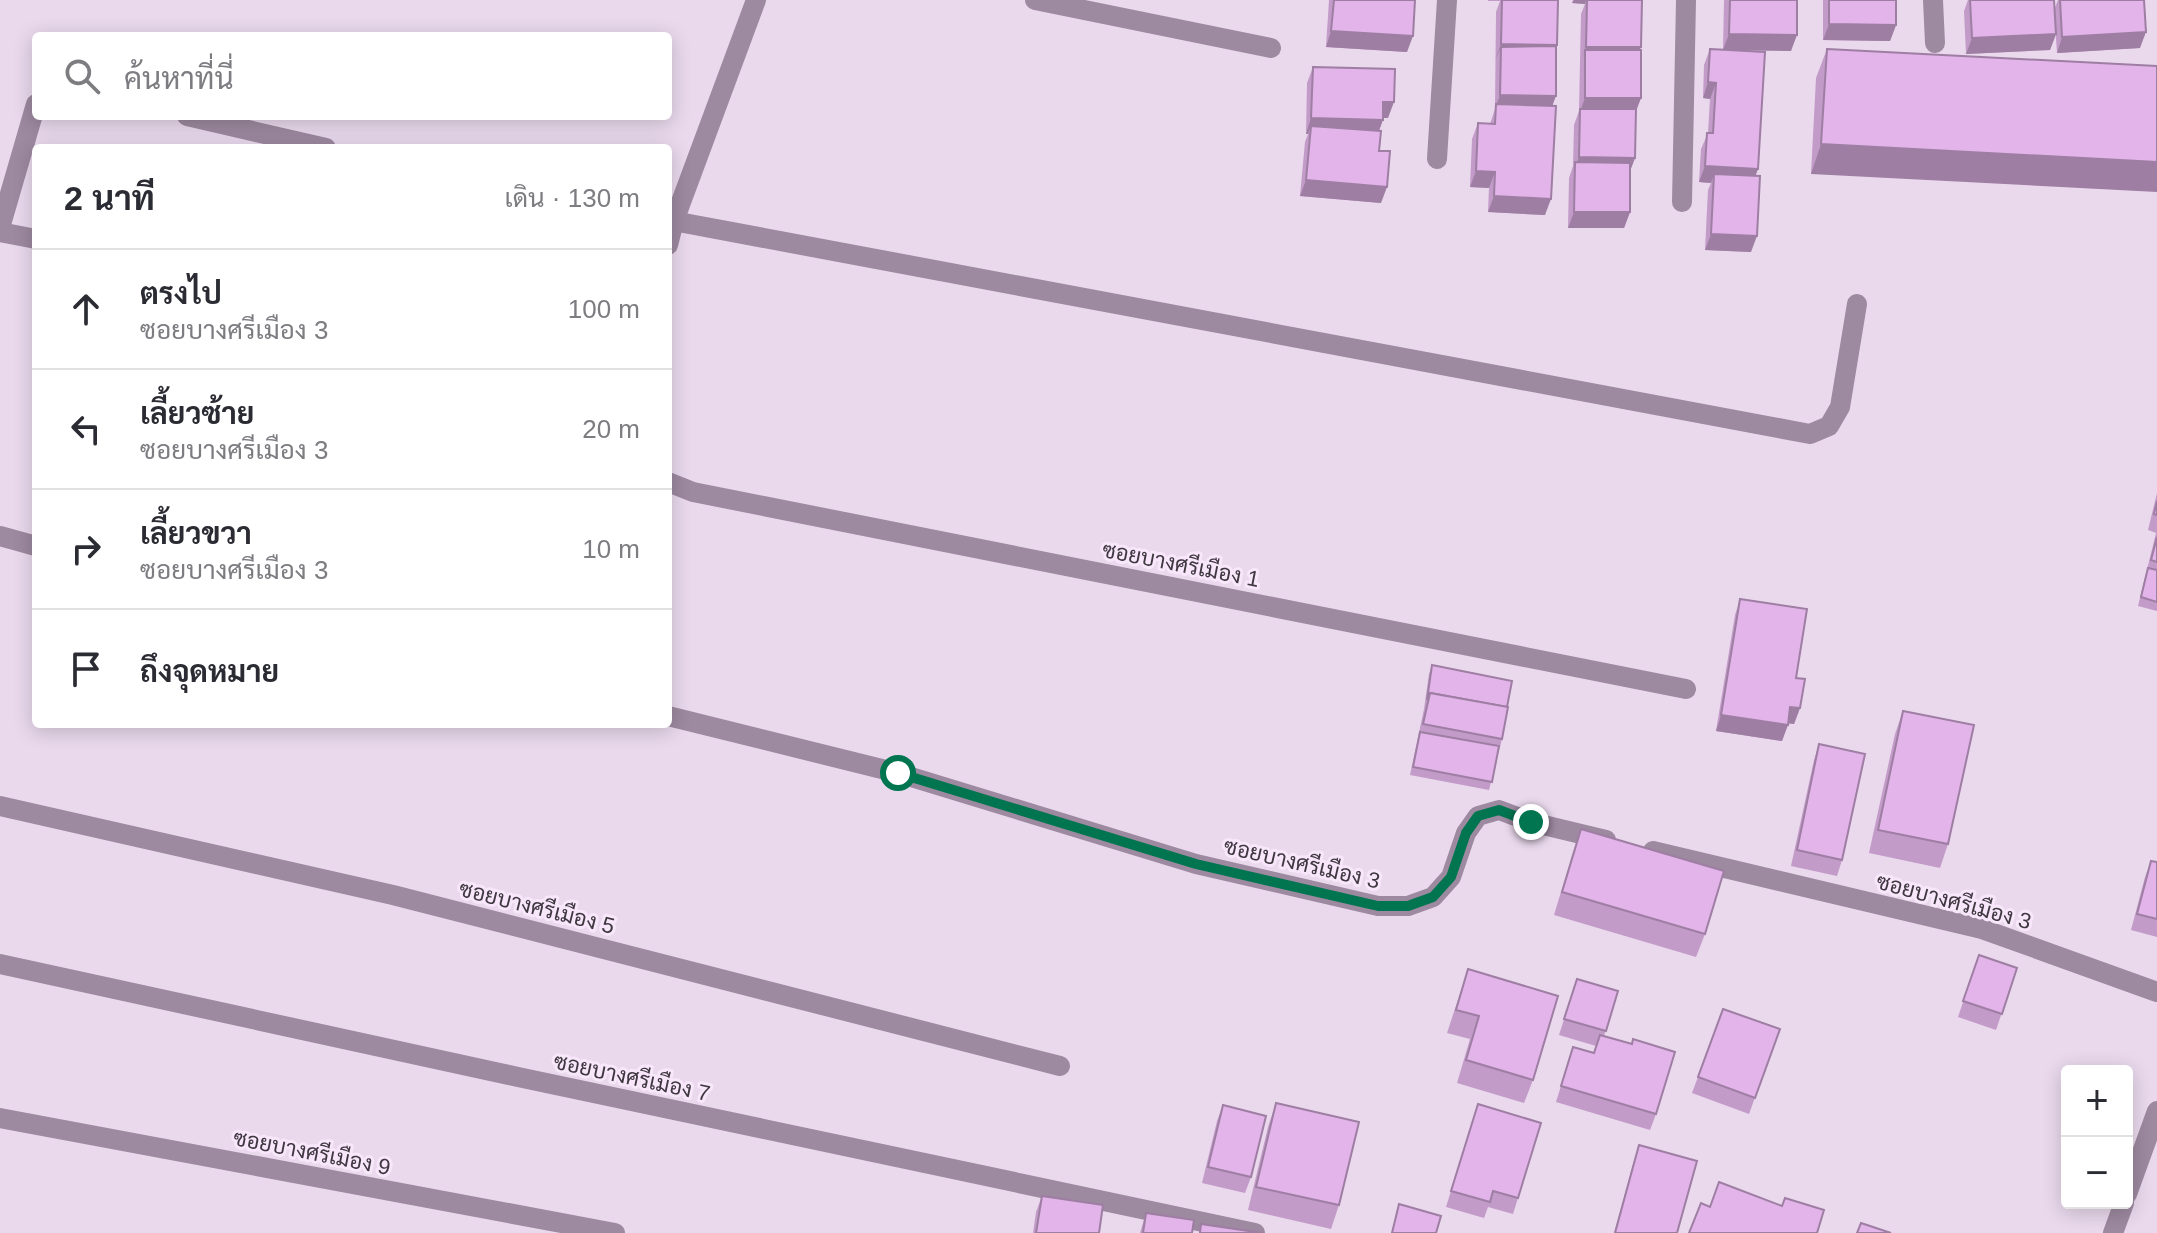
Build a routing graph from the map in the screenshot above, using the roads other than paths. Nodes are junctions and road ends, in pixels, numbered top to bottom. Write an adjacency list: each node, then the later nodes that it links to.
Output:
1 (756, 0): 13 (street)
2 (1035, 0): 7 (street)
3 (1447, 0): 11 (street)
4 (1686, 0): 12 (street)
5 (1933, 0): 6 (street)
6 (1935, 43)
7 (1271, 48)
8 (32, 118): 15 (street)
9 (204, 120): 10 (street)
10 (309, 144)
11 (1437, 159)
12 (1682, 202)
13 (672, 217)
14 (672, 220): 17 (street)
15 (0, 230): 16 (street)
16 (32, 238)
17 (1857, 304)
18 (672, 484): 21 (street, ซอยบางศรีเมือง 1)
19 (0, 536): 20 (street)
20 (32, 545)
21 (1686, 689)
22 (672, 717): 25 (street, ซอยบางศรีเมือง 3)
23 (0, 806): 26 (street, ซอยบางศรีเมือง 5)
24 (0, 964): 32 (street, ซอยบางศรีเมือง 7)
25 (2157, 992)
26 (1060, 1066)
27 (2157, 1111): 29 (street)
28 (0, 1118): 31 (street, ซอยบางศรีเมือง 9)
29 (2133, 1177)
30 (2122, 1209): 33 (street)
31 (615, 1233)
32 (1255, 1233)
33 (2113, 1233)

